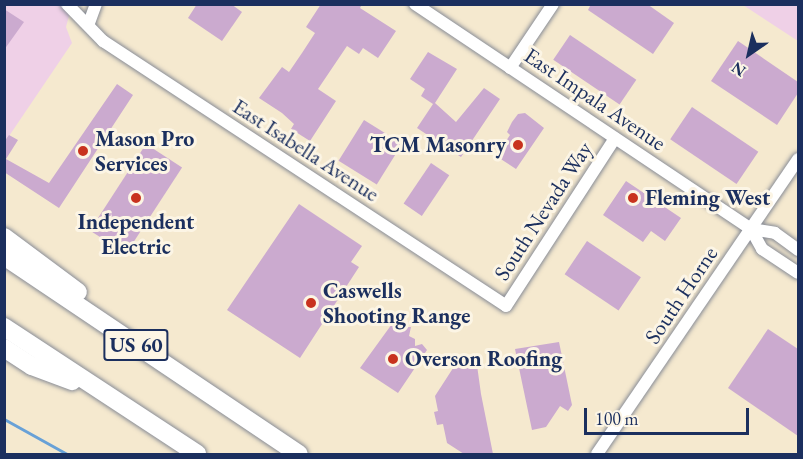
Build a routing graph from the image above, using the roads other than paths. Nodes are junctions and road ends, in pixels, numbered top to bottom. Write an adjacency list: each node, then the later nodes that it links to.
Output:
1 (67, 4): 5 (street, East Isabella Avenue)
2 (96, 4): 5 (street)
3 (415, 4): 6 (street, East Impala Avenue)
4 (553, 4): 6 (street)
5 (89, 23): 14 (street, East Isabella Avenue)
6 (510, 68): 7 (street, East Impala Avenue)
7 (615, 138): 9 (street, East Impala Avenue); 14 (street, South Nevada Way)
8 (798, 159): 9 (street, South Horne)
9 (751, 229): 11 (street); 13 (street); 21 (street, South Horne)
10 (4, 237): 18 (highway)
11 (798, 250)
12 (4, 256): 18 (highway, US 60)
13 (798, 273)
14 (506, 306)
15 (4, 327): 17 (highway, US 60)
16 (4, 348): 17 (highway)
17 (99, 391): 19 (highway, US 60)
18 (267, 433): 20 (highway, US 60)
19 (197, 454)
20 (299, 454)
21 (597, 454)

